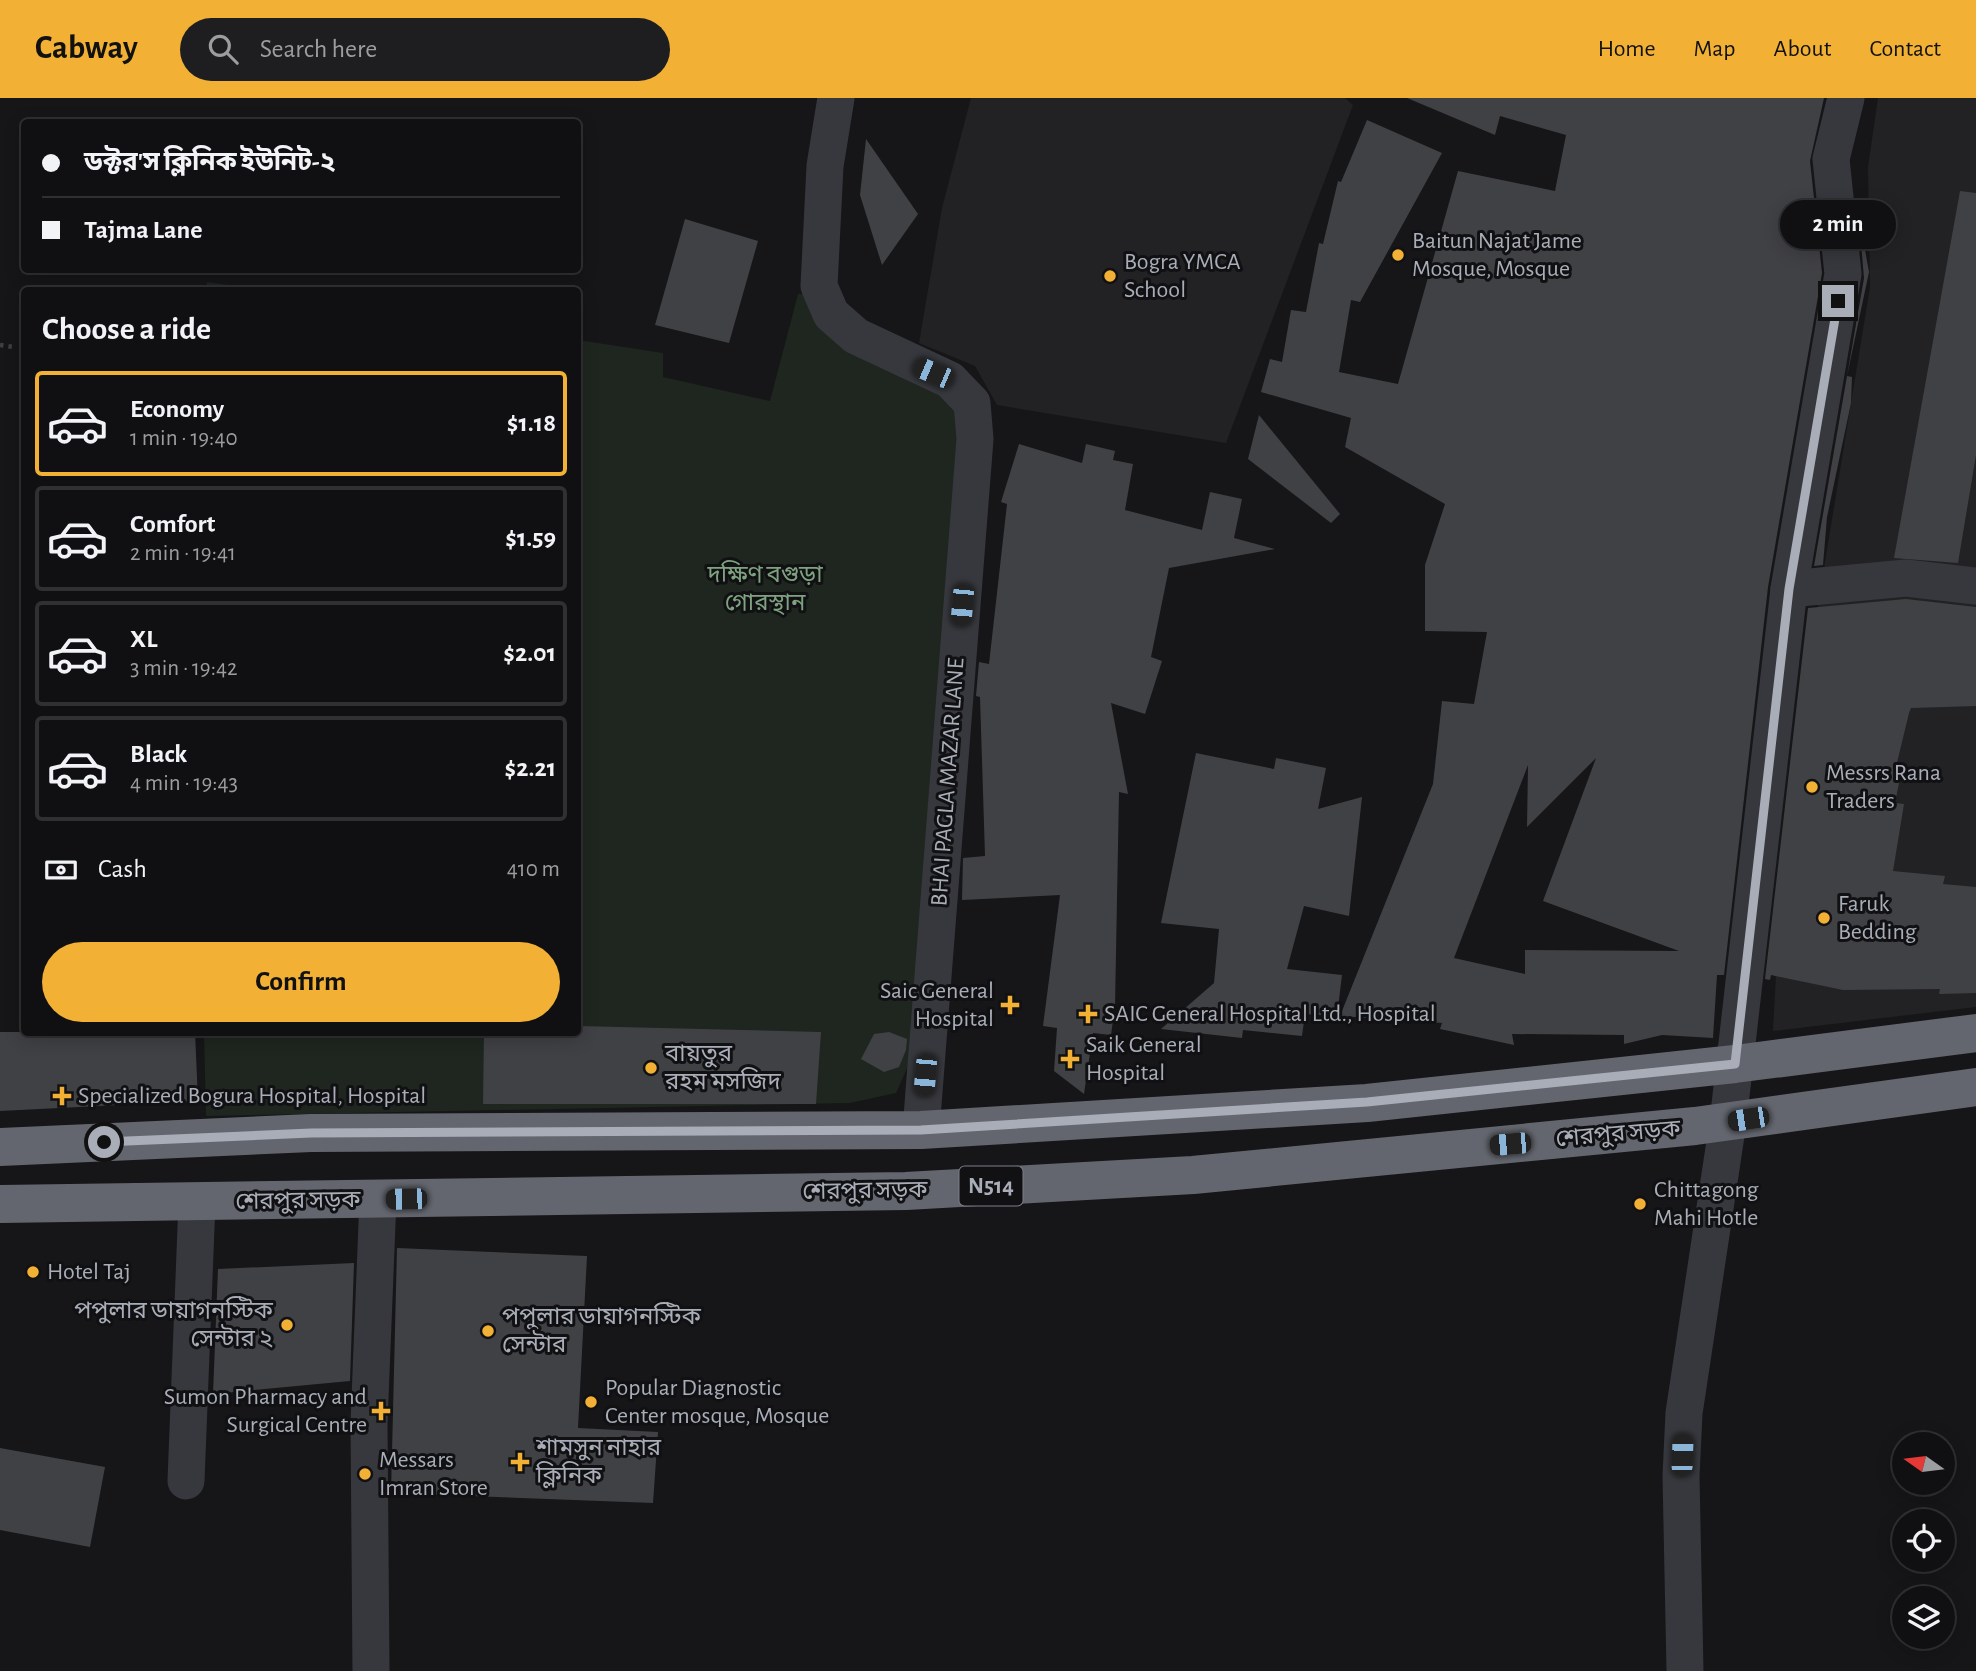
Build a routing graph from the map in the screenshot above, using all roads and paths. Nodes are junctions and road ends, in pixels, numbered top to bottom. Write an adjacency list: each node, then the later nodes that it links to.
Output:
1 (836, 98): 11 (street, BHAI PAGLA MAZAR LANE)
2 (1846, 98): 6 (street)
3 (0, 345): 4 (path)
4 (13, 347)
5 (1976, 586): 6 (street)
6 (1789, 589): 8 (street)
7 (1976, 1033): 8 (highway)
8 (1735, 1064): 10 (street); 11 (highway)
9 (1976, 1087): 10 (highway, শেরপুর সড়ক / N514)
10 (1728, 1122): 13 (highway, শেরপুর সড়ক / N514); 18 (street)
11 (921, 1130): 12 (highway)
12 (0, 1147)
13 (378, 1199): 14 (highway, শেরপুর সড়ক / N514); 17 (street)
14 (197, 1202): 15 (highway, শেরপুর সড়ক / N514); 16 (street)
15 (0, 1204)
16 (186, 1481)
17 (371, 1671)
18 (1685, 1671)

